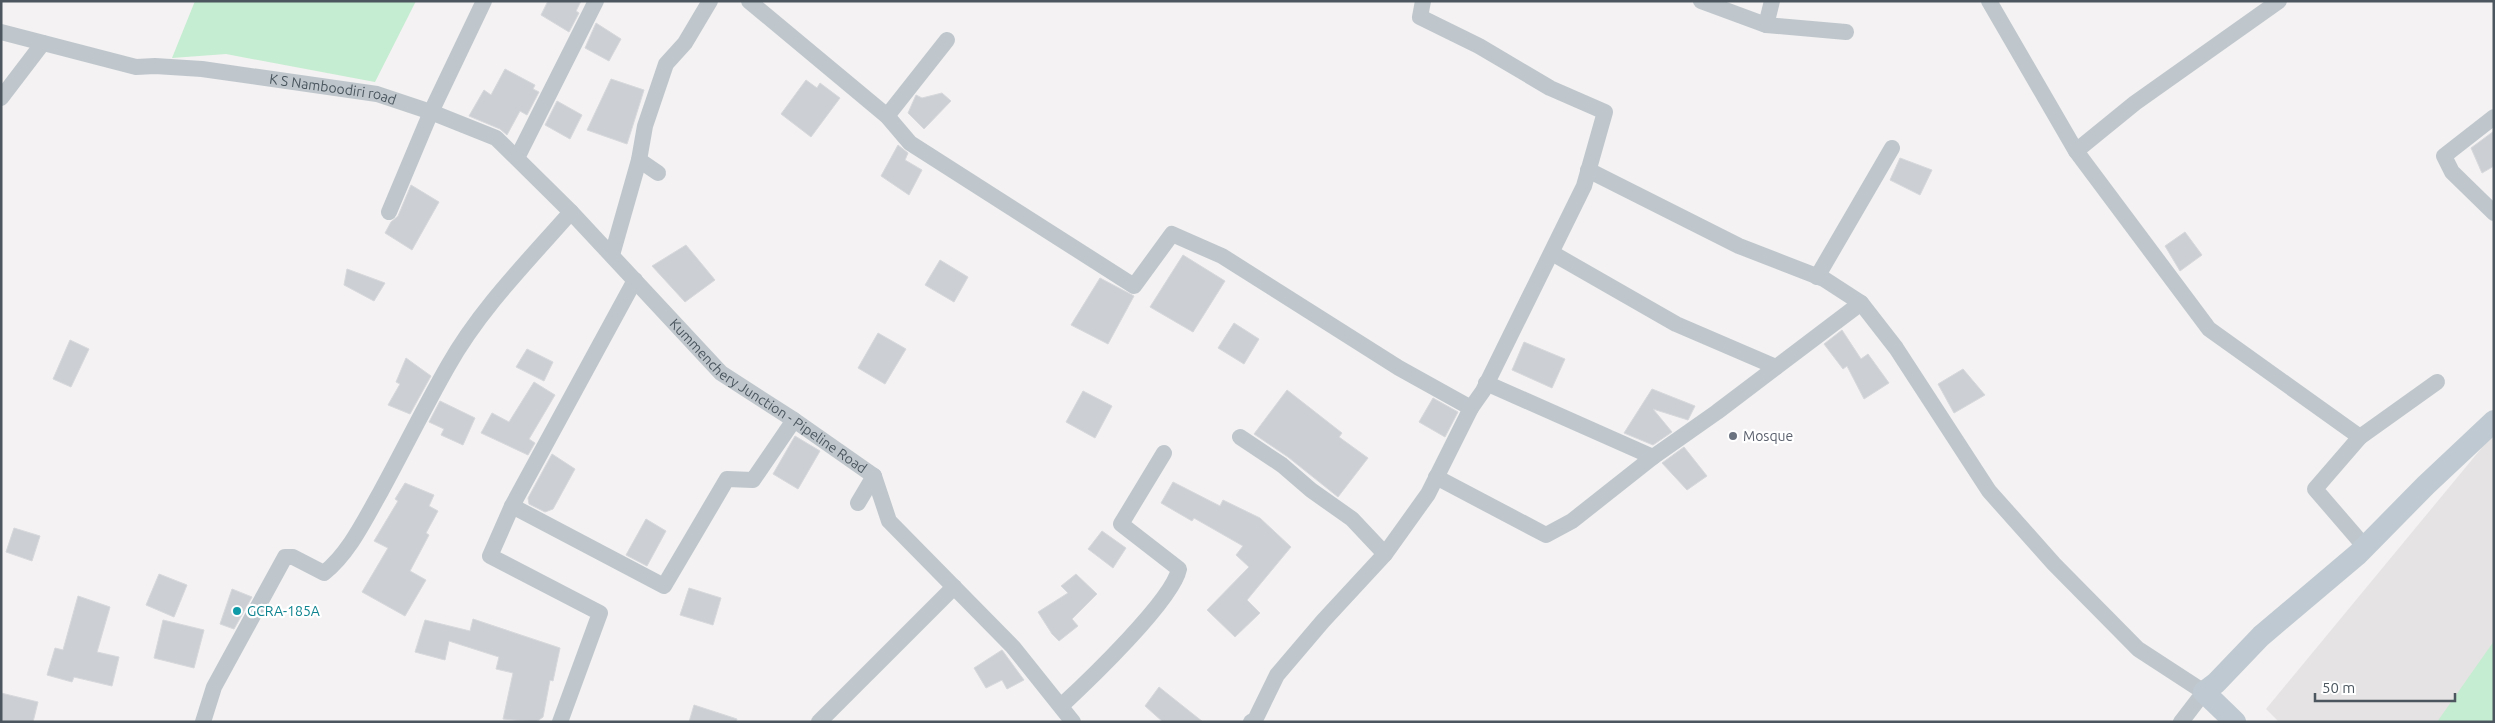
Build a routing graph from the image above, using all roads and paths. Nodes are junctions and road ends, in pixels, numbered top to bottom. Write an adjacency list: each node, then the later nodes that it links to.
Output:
1 (484, 1): 16 (street)
2 (596, 1): 21 (street)
3 (710, 1): 22 (street)
4 (749, 1): 17 (street)
5 (1423, 1): 23 (street)
6 (1701, 1): 10 (street)
7 (1772, 1): 10 (street)
8 (1989, 1): 20 (street)
9 (2279, 1): 20 (street)
10 (1766, 25): 12 (street)
11 (1, 32): 14 (street, K S Namboodiri road)
12 (1846, 32)
13 (947, 40): 17 (street)
14 (44, 43): 15 (street); 16 (street, K S Namboodiri road)
15 (1, 98)
16 (432, 112): 21 (street, K S Namboodiri road); 25 (street)
17 (887, 116): 36 (street)
18 (2494, 117): 27 (street)
19 (1892, 148): 30 (street)
20 (2076, 151): 40 (street)
21 (516, 158): 26 (street, K S Namboodiri road)
22 (639, 160): 24 (street); 29 (street)
23 (1588, 170): 28 (street); 30 (street)
24 (658, 174)
25 (389, 212)
26 (571, 212): 29 (street, K S Namboodiri road); 52 (street)
27 (2494, 213)
28 (1552, 253): 33 (street); 35 (street)
29 (612, 255): 31 (street, Kummenchery Junction - Pipeline Road)
30 (1817, 276): 32 (street)
31 (635, 280): 37 (street, Kummenchery Junction - Pipeline Road); 46 (street)
32 (1861, 303): 33 (street); 50 (street)
33 (1776, 367): 42 (street)
34 (2437, 382): 40 (street)
35 (1486, 383): 36 (street); 42 (street)
36 (1471, 408): 44 (street)
37 (794, 420): 43 (street, Kummenchery Junction - Pipeline Road); 46 (street)
38 (2494, 420): 47 (main road)
39 (1240, 437): 48 (street)
40 (2360, 437): 47 (street)
41 (1164, 453): 51 (street)
42 (1653, 456): 44 (street)
43 (874, 476): 45 (street); 49 (street, Kummenchery Junction - Pipeline Road)
44 (1436, 477): 48 (street)
45 (858, 503)
46 (512, 506): 53 (street)
47 (2365, 547): 50 (main road)
48 (1385, 554): 56 (street)
49 (954, 587): 51 (street, Kummenchery Junction - Pipeline Road); 54 (street)
50 (2204, 692): 57 (street); 58 (main road)
51 (1061, 706): 55 (street, Kummenchery Junction - Pipeline Road)
52 (203, 722)
53 (560, 722)
54 (819, 722)
55 (1073, 722)
56 (1251, 722)
57 (2181, 722)
58 (2235, 722)

